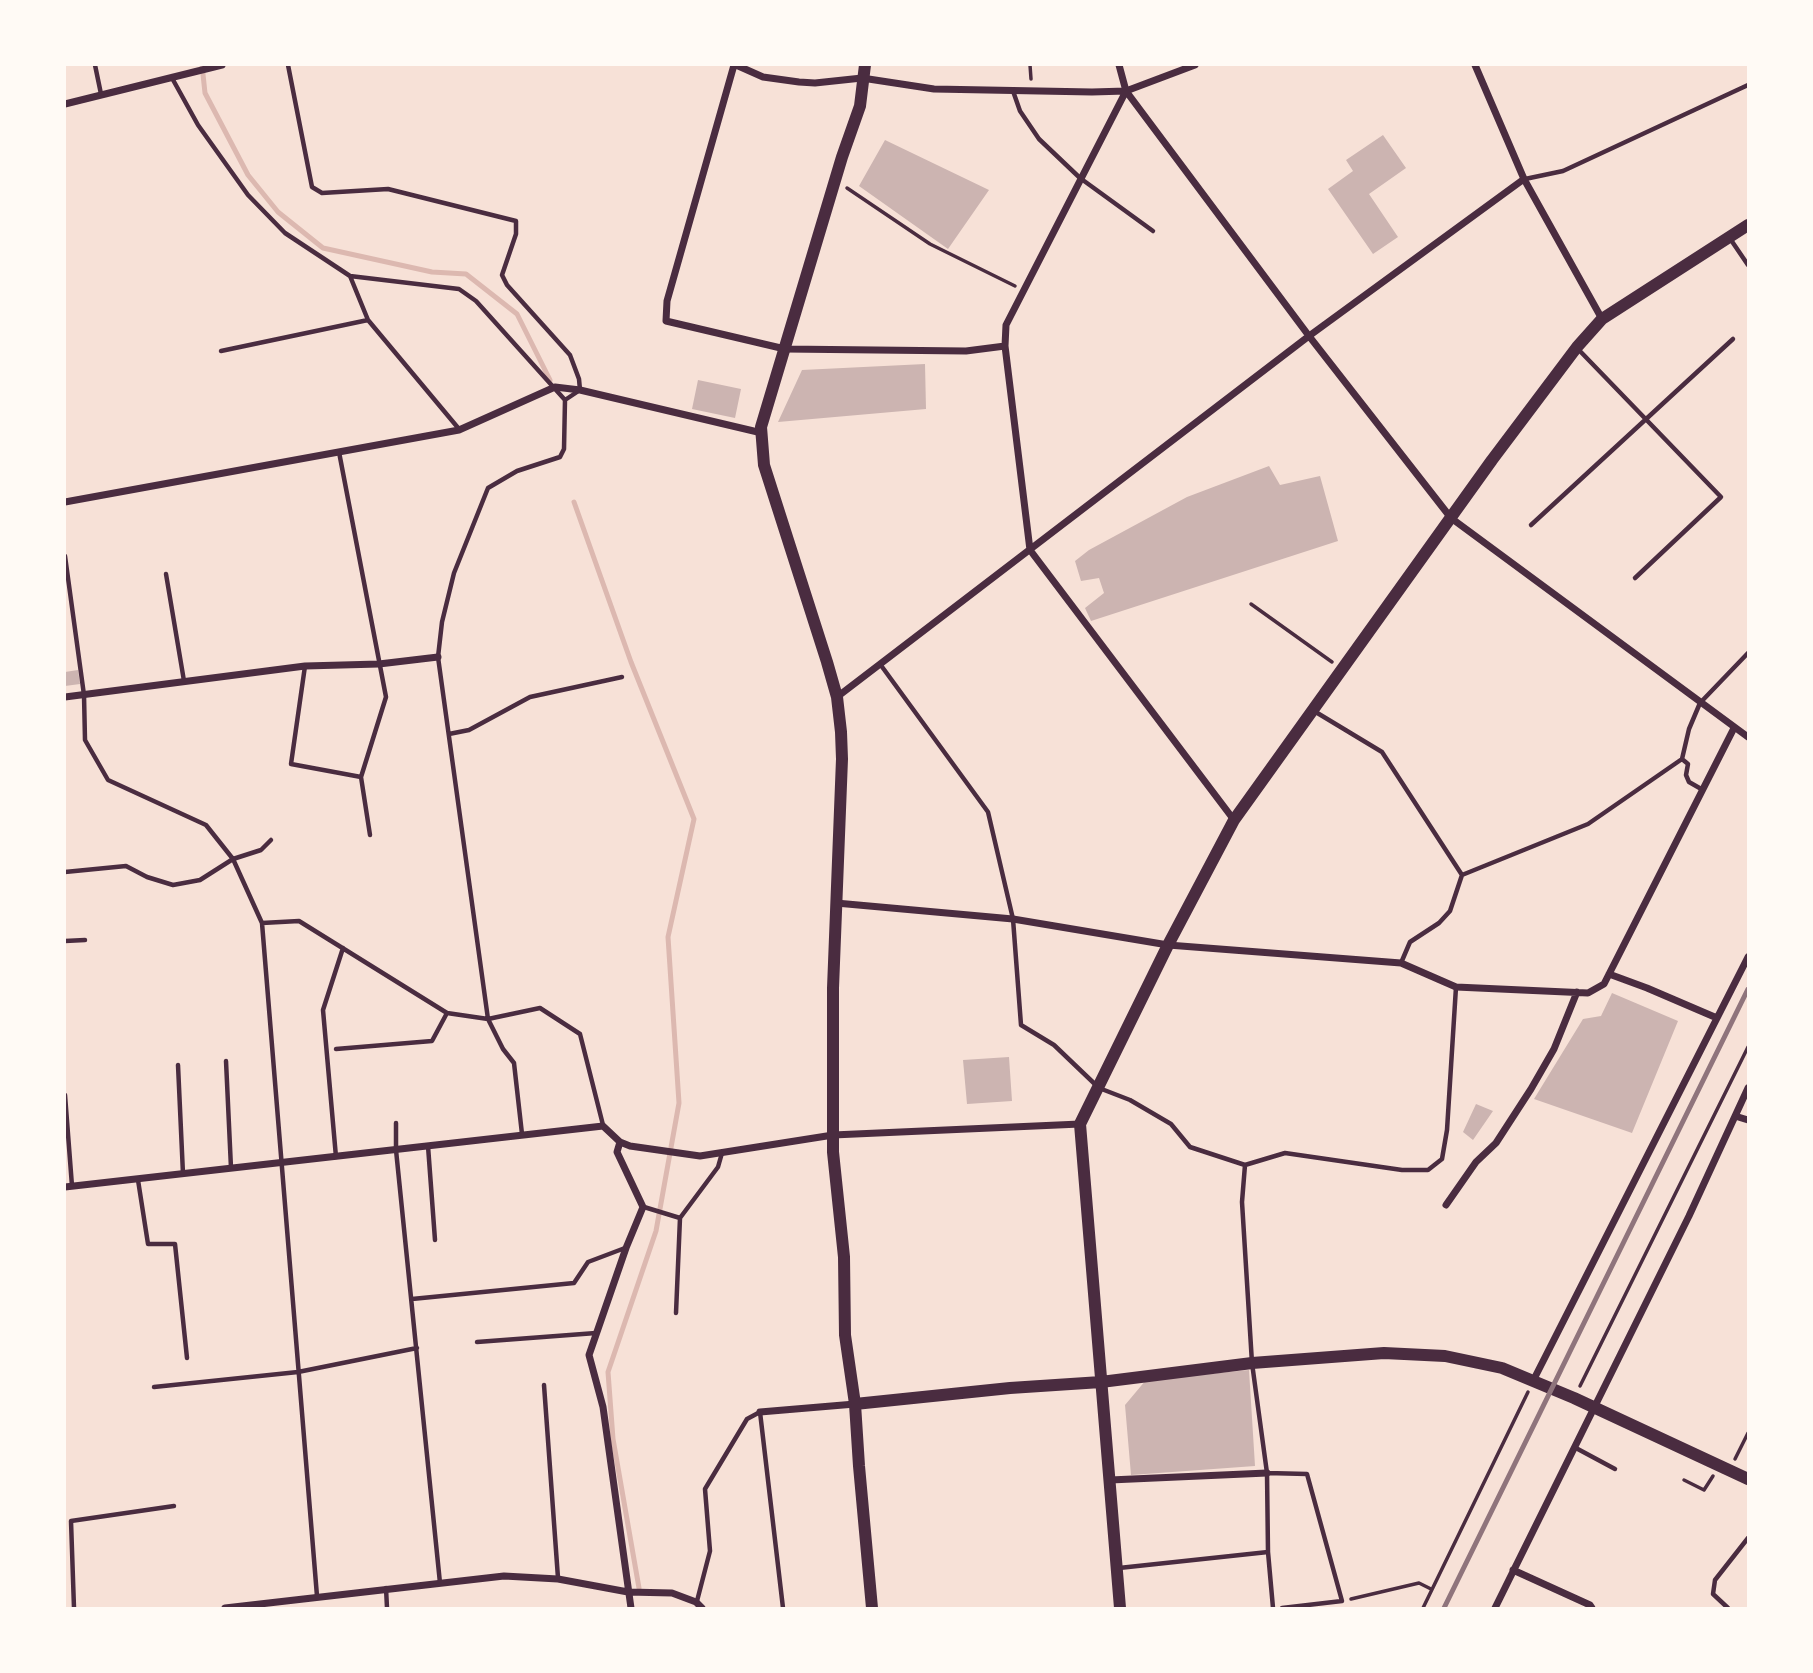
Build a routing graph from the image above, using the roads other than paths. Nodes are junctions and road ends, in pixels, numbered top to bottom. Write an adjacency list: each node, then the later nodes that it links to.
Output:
1 (95, 65): 13 (lane)
2 (222, 65): 9 (street)
3 (288, 65): 31 (lane)
4 (735, 65): 8 (street); 28 (street)
5 (1119, 65): 12 (street)
6 (1195, 65): 12 (street)
7 (1475, 65): 16 (street)
8 (863, 71): 11 (street); 28 (street)
9 (172, 78): 13 (street); 21 (lane)
10 (1748, 85): 16 (lane)
11 (1013, 91): 12 (street); 15 (lane)
12 (1126, 91): 15 (street); 24 (street)
13 (101, 94): 14 (street)
14 (65, 104)
15 (1080, 178): 18 (lane); 26 (street)
16 (1524, 179): 22 (street); 24 (street)
17 (1748, 225): 19 (street)
18 (1153, 231)
19 (1730, 237): 20 (lane); 22 (street)
20 (1748, 265)
21 (350, 276): 23 (lane); 30 (lane)
22 (1602, 319): 27 (street)
23 (368, 320): 29 (lane); 34 (lane)
24 (1309, 336): 38 (street); 40 (street)
25 (1733, 339): 33 (lane)
26 (1005, 346): 28 (street); 40 (street)
27 (1577, 347): 33 (lane); 38 (street)
28 (785, 349): 35 (street)
29 (221, 351)
30 (555, 387): 31 (street); 32 (lane); 34 (street)
31 (580, 390): 32 (lane); 35 (street)
32 (565, 400): 45 (lane)
33 (1645, 421): 39 (lane); 43 (lane)
34 (459, 430): 36 (street)
35 (762, 433): 53 (street)
36 (339, 452): 37 (street); 46 (lane)
37 (65, 502)
38 (1451, 518): 54 (street); 55 (street)
39 (1531, 525)
40 (1030, 550): 47 (street); 62 (street)
41 (65, 556): 51 (lane)
42 (166, 574): 50 (lane)
43 (1635, 578)
44 (1748, 653): 54 (lane)
45 (438, 657): 46 (street); 57 (lane)
46 (379, 664): 48 (street); 60 (lane)
47 (880, 664): 53 (street); 69 (lane)
48 (305, 666): 50 (street); 60 (lane)
49 (622, 677): 57 (lane)
50 (184, 682): 51 (street)
51 (84, 695): 52 (street); 65 (lane)
52 (65, 697)
53 (837, 697): 68 (street)
54 (1700, 702): 56 (street); 59 (lane)
55 (1314, 711): 62 (street); 67 (lane)
56 (1734, 728): 58 (street); 61 (street)
57 (449, 734): 82 (lane)
58 (1748, 737)
59 (1682, 759): 61 (lane); 67 (lane)
60 (361, 777): 63 (lane)
61 (1703, 790): 77 (street)
62 (1234, 820): 73 (street)
63 (370, 835)
64 (271, 840): 65 (lane)
65 (233, 859): 66 (lane); 70 (lane)
66 (65, 872)
67 (1462, 875): 76 (lane)
68 (835, 902): 69 (street); 95 (street)
69 (1013, 919): 73 (street); 86 (lane)
70 (262, 923): 74 (lane); 101 (lane)
71 (85, 940): 72 (lane)
72 (65, 941)
73 (1168, 945): 76 (street); 86 (street)
74 (343, 948): 80 (lane); 100 (lane)
75 (1748, 957): 81 (street)
76 (1401, 963): 78 (street)
77 (1609, 974): 79 (street); 81 (street)
78 (1456, 987): 79 (street); 102 (lane)
79 (1577, 992): 107 (street)
80 (447, 1013): 82 (lane); 83 (lane)
81 (1717, 1018): 120 (street)
82 (488, 1019): 93 (lane); 94 (lane)
83 (337, 1049)
84 (226, 1061): 103 (lane)
85 (178, 1065): 104 (lane)
86 (1099, 1088): 92 (street); 102 (lane)
87 (1748, 1088): 89 (street)
88 (65, 1095): 106 (lane)
89 (1735, 1115): 90 (street); 125 (street)
90 (1748, 1119)
91 (396, 1123): 98 (lane)
92 (1080, 1124): 95 (street); 121 (street)
93 (603, 1126): 94 (street); 96 (street)
94 (522, 1135): 97 (street)
95 (833, 1135): 99 (street); 124 (street)
96 (620, 1142): 99 (street); 108 (street)
97 (428, 1146): 98 (street); 110 (lane)
98 (396, 1150): 100 (street); 112 (lane)
99 (722, 1153): 109 (lane)
100 (336, 1157): 101 (street)
101 (280, 1163): 103 (street); 119 (lane)
102 (1245, 1165): 118 (lane)
103 (231, 1169): 104 (street)
104 (183, 1174): 105 (street)
105 (138, 1180): 106 (street); 117 (lane)
106 (68, 1187)
107 (1446, 1205)
108 (643, 1207): 109 (lane); 111 (street)
109 (680, 1218): 113 (lane)
110 (435, 1240)
111 (626, 1248): 112 (lane); 114 (street)
112 (412, 1299): 116 (lane)
113 (676, 1313)
114 (596, 1333): 115 (lane); 140 (street)
115 (477, 1342)
116 (417, 1348): 119 (lane); 138 (lane)
117 (187, 1357)
118 (1252, 1363): 120 (street); 121 (street); 129 (lane)
119 (298, 1373): 123 (lane); 141 (lane)
120 (1533, 1381): 125 (street)
121 (1101, 1382): 124 (street); 131 (street)
122 (544, 1385): 137 (lane)
123 (154, 1387)
124 (855, 1405): 126 (street); 148 (street)
125 (1593, 1407): 127 (street); 130 (street)
126 (760, 1412): 142 (lane); 147 (lane)
127 (1574, 1447): 128 (lane); 136 (street)
128 (1615, 1469)
129 (1267, 1473): 131 (street); 134 (lane); 151 (lane)
130 (1748, 1479)
131 (1110, 1480): 135 (street)
132 (174, 1506): 143 (lane)
133 (1748, 1538): 154 (lane)
134 (1268, 1552): 135 (lane); 150 (lane)
135 (1118, 1568): 149 (street)
136 (1513, 1570): 152 (street); 153 (street)
137 (558, 1579): 138 (street); 140 (street)
138 (440, 1583): 139 (street)
139 (386, 1588): 141 (street); 145 (lane)
140 (628, 1592): 142 (street); 146 (street)
141 (317, 1596): 144 (street)
142 (699, 1605)
143 (74, 1608)
144 (225, 1608)
145 (387, 1608)
146 (631, 1608)
147 (783, 1608)
148 (872, 1608)
149 (1120, 1608)
150 (1273, 1608)
151 (1282, 1608)
152 (1496, 1608)
153 (1592, 1608)
154 (1728, 1608)

